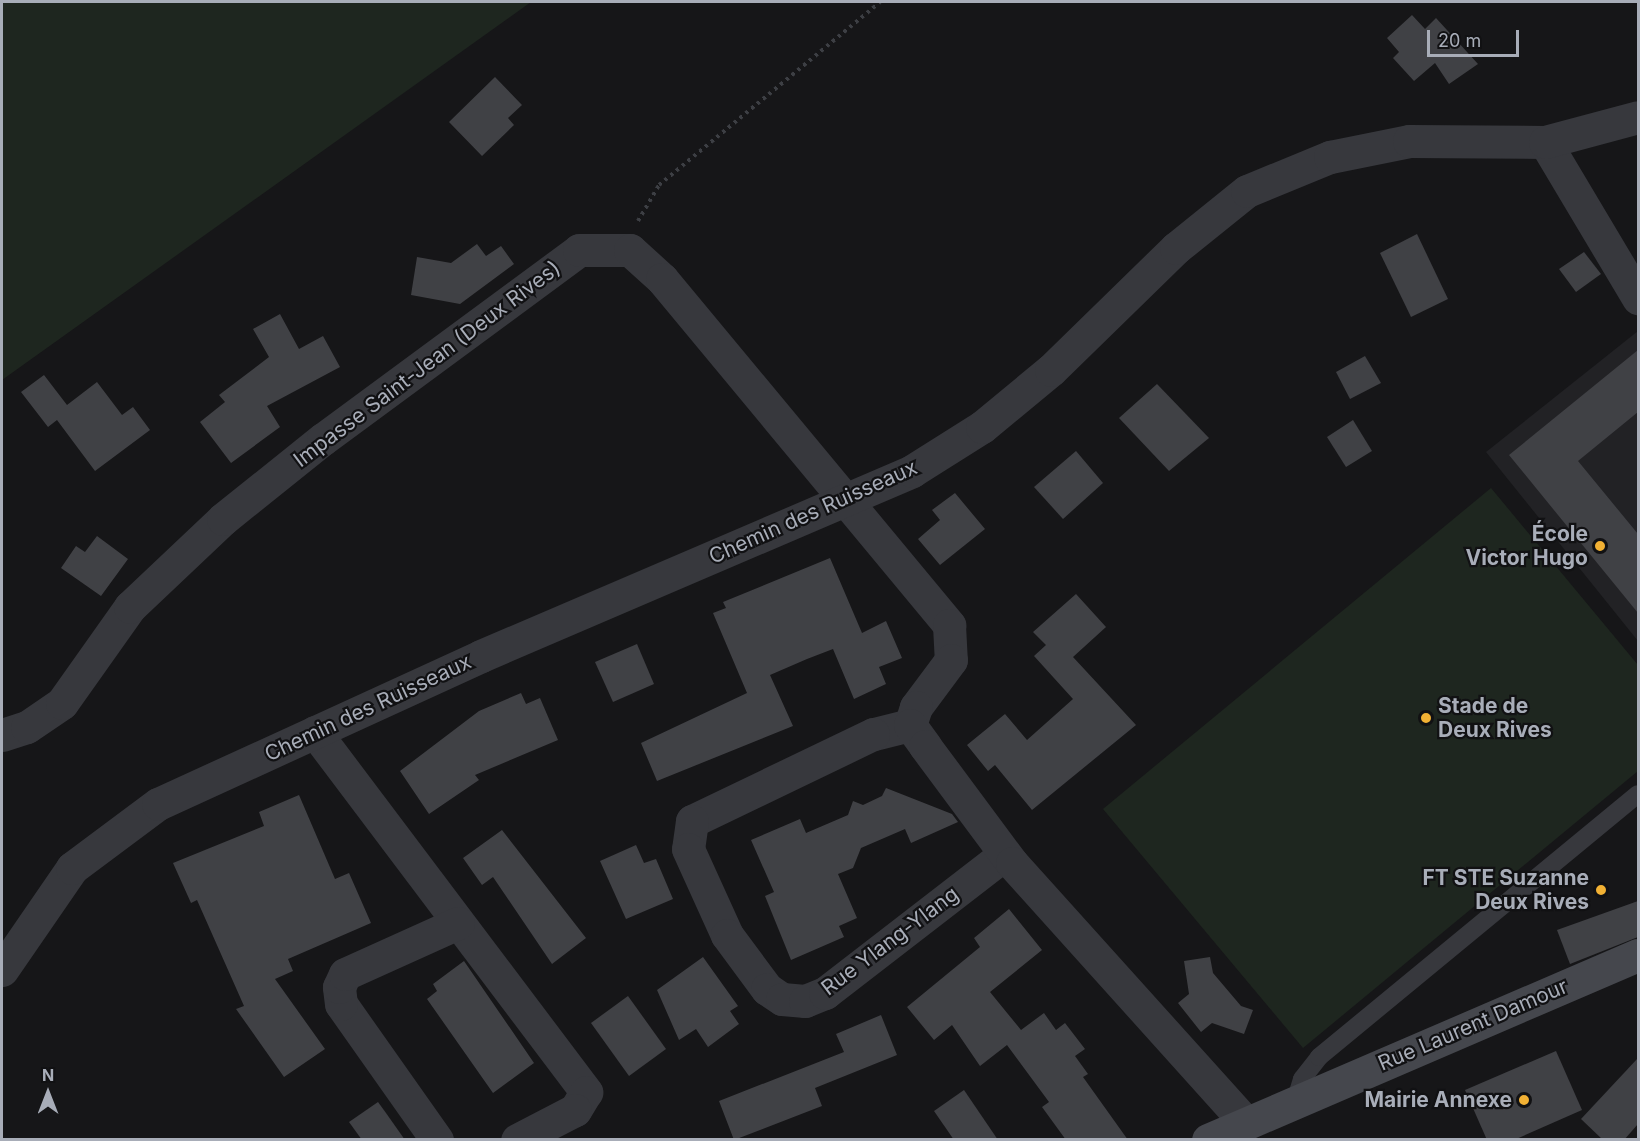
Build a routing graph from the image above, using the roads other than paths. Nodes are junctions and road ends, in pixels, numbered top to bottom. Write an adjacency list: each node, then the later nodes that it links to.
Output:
1 (1638, 117): 2 (street, Chemin des Ruisseaux)
2 (1545, 142): 3 (street); 4 (street, Chemin des Ruisseaux)
3 (1638, 298)
4 (843, 501): 5 (street); 6 (street, Chemin des Ruisseaux); 7 (street, Impasse Saint-Jean (Deux Rives))
5 (910, 725): 9 (street); 9 (street, Rue Ylang-Ylang)
6 (315, 732): 10 (street); 12 (street, Chemin des Ruisseaux)
7 (2, 735)
8 (1638, 794): 13 (lane)
9 (1005, 854): 14 (street)
10 (458, 923): 15 (street); 16 (street)
11 (1638, 955): 13 (street, Rue Laurent Damour)
12 (2, 970)
13 (1295, 1102): 14 (street, Rue Laurent Damour)
14 (1230, 1133)
15 (436, 1140)
16 (517, 1140)

